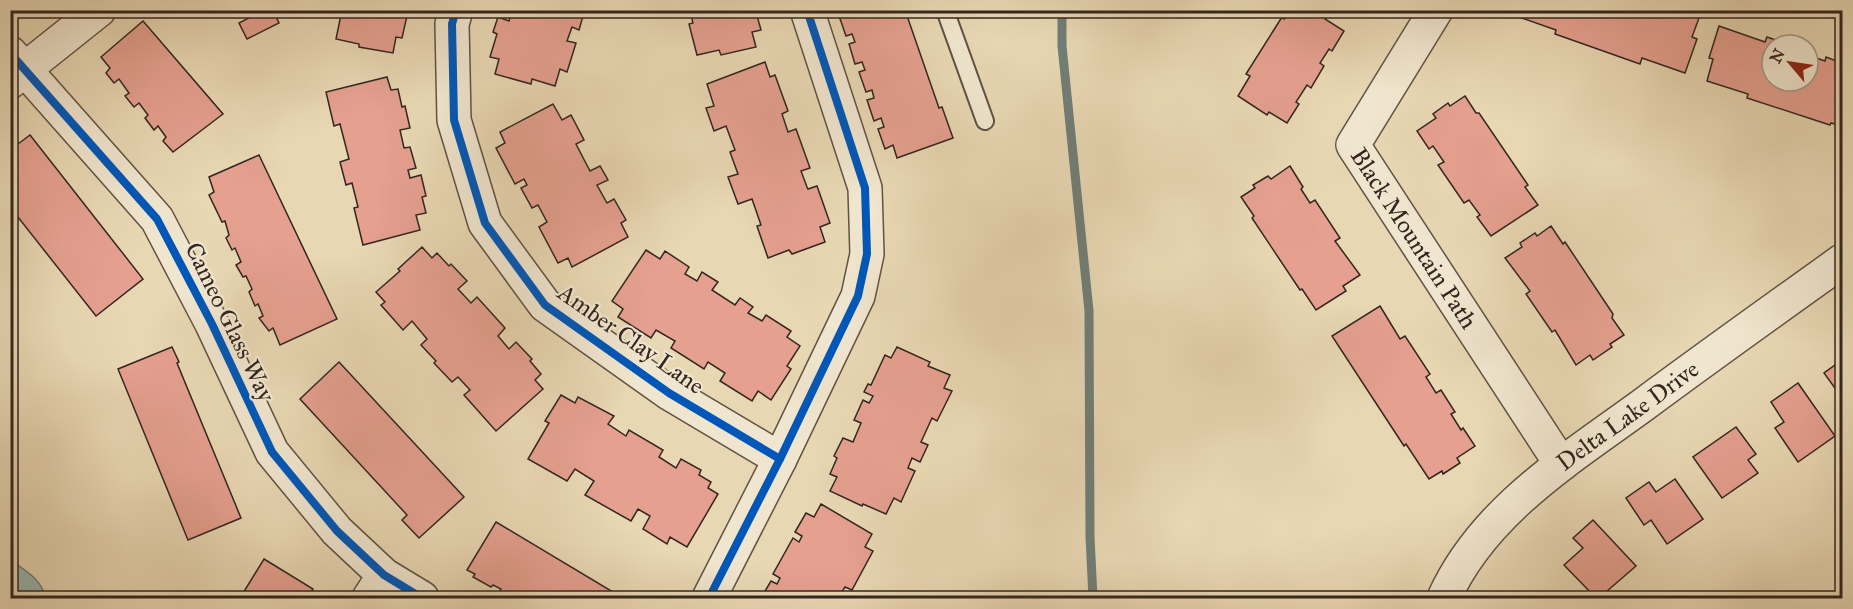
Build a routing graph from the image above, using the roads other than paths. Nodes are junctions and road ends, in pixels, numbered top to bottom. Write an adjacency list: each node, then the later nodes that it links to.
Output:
1 (99, 10): 6 (street)
2 (456, 10): 9 (street, Amber Clay Lane)
3 (807, 10): 9 (street)
4 (945, 10): 7 (lane)
5 (1436, 10): 10 (street, Black Mountain Path)
6 (15, 68): 11 (street, Cameo Glass Way)
7 (985, 121)
8 (1842, 261): 10 (street, Delta Lake Drive)
9 (780, 459): 13 (street)
10 (1561, 464): 14 (street, Delta Lake Drive)
11 (376, 587): 12 (street, Cameo Glass Way)
12 (422, 598)
13 (709, 598)
14 (1444, 598)

